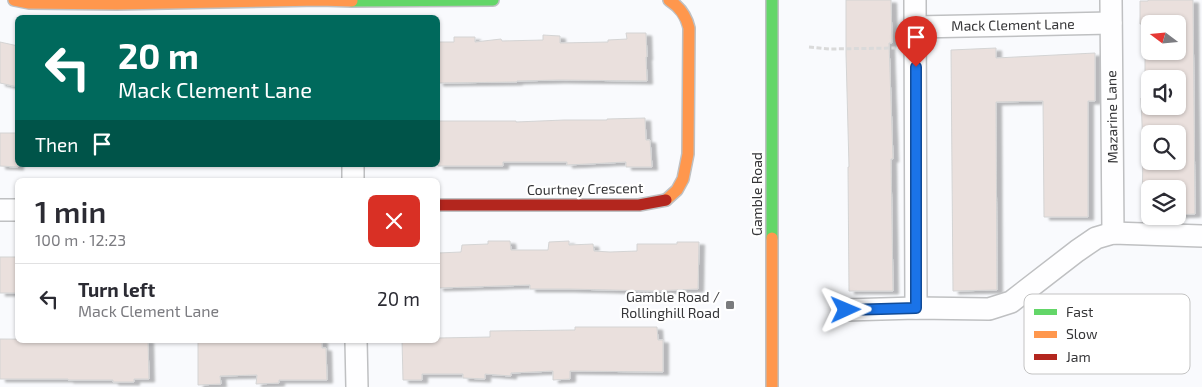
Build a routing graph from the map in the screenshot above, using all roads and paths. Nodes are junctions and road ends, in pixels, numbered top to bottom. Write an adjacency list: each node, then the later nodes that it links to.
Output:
1 (14, 0): 7 (street)
2 (493, 0): 7 (street)
3 (669, 0): 12 (street, Courtney Crescent)
4 (772, 0): 21 (street, Gamble Road)
5 (915, 0): 9 (street)
6 (1111, 0): 8 (street, Mazarine Lane)
7 (351, 6)
8 (1111, 23): 9 (street, Mack Clement Lane); 15 (street, Mazarine Lane)
9 (916, 27): 17 (street)
10 (809, 47): 11 (path)
11 (903, 48)
12 (440, 205)
13 (0, 210): 14 (street)
14 (15, 210)
15 (1113, 233): 16 (street); 17 (street)
16 (1202, 236)
17 (916, 308): 18 (street)
18 (846, 310)
19 (356, 343): 20 (street)
20 (357, 387)
21 (772, 387)

